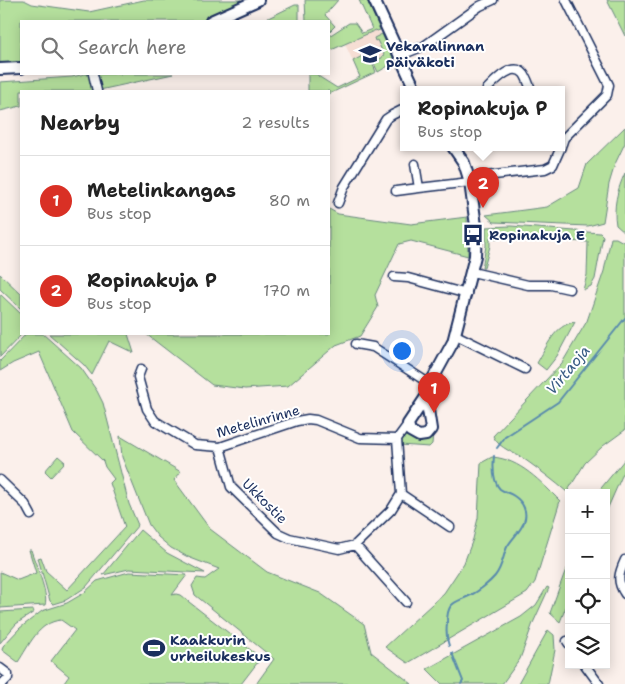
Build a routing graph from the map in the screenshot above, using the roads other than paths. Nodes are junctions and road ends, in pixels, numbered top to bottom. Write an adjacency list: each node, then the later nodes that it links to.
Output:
1 (258, 0): 5 (street)
2 (374, 0): 6 (street)
3 (494, 0): 6 (street)
4 (566, 0): 15 (street)
5 (213, 20)
6 (399, 56): 10 (street)
7 (20, 68): 8 (street)
8 (0, 69)
9 (93, 75): 13 (street)
10 (414, 86)
11 (491, 86): 12 (street)
12 (530, 86)
13 (96, 90)
14 (400, 111): 22 (street)
15 (565, 137)
16 (456, 151): 19 (street)
17 (559, 151): 19 (street)
18 (415, 164): 20 (street)
19 (470, 180): 20 (street); 23 (street)
20 (420, 188): 21 (street)
21 (396, 191)
22 (338, 204)
23 (472, 272): 25 (street); 26 (street)
24 (394, 277): 26 (street)
25 (569, 289)
26 (467, 294): 27 (street)
27 (456, 335): 30 (street); 31 (street)
28 (356, 344): 31 (street)
29 (141, 369): 35 (street, Metelinrinne)
30 (526, 369)
31 (430, 384): 32 (street)
32 (426, 397): 33 (street); 33 (street)
33 (408, 424): 34 (street)
34 (397, 439): 35 (street, Metelinrinne); 37 (street)
35 (220, 447): 40 (street, Ukkostie)
36 (0, 480): 38 (street)
37 (401, 494): 39 (street); 40 (street)
38 (31, 515)
39 (450, 527)
40 (355, 545): 43 (street)
41 (625, 560): 42 (street)
42 (625, 594)
43 (406, 602)
44 (0, 668): 46 (street)
45 (588, 669): 47 (street)
46 (2, 684)
47 (599, 684)

